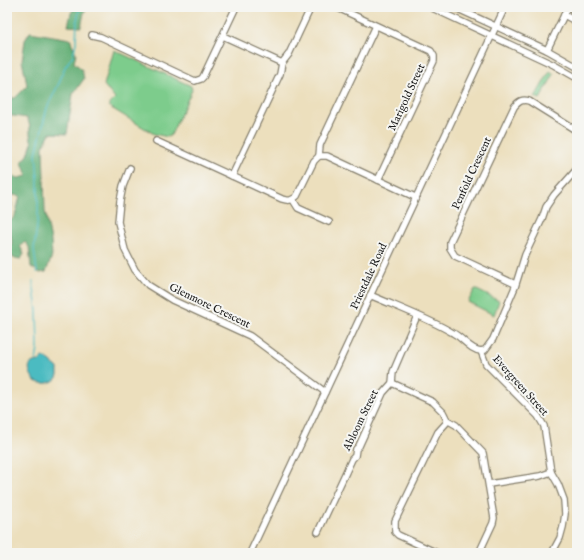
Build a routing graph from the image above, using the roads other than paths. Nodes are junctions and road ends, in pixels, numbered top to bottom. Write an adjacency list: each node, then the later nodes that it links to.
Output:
1 (236, 7): 13 (street)
2 (311, 7): 16 (street)
3 (336, 7): 10 (street, Marigold Street)
4 (430, 7): 14 (street)
5 (454, 7): 11 (street)
6 (505, 7): 11 (street, Priestdale Road)
7 (568, 7): 8 (street)
8 (564, 15): 9 (street); 15 (street)
9 (577, 22)
10 (376, 26): 21 (street); 25 (street, Marigold Street)
11 (496, 26): 14 (street, Priestdale Road); 15 (street)
12 (92, 35): 13 (street)
13 (223, 36): 16 (street)
14 (491, 36): 18 (street); 26 (street, Priestdale Road)
15 (547, 50): 17 (street)
16 (282, 63): 24 (street)
17 (577, 67)
18 (577, 78)
19 (577, 131): 29 (street, Penfold Crescent)
20 (156, 141): 24 (street)
21 (319, 156): 25 (street); 27 (street)
22 (130, 168): 34 (street, Glenmore Crescent)
23 (577, 168): 29 (street)
24 (232, 176): 27 (street)
25 (378, 180): 26 (street)
26 (415, 197): 30 (street, Priestdale Road)
27 (292, 200): 28 (street)
28 (329, 222)
29 (516, 284): 32 (street)
30 (370, 295): 31 (street, Evergreen Street); 34 (street, Priestdale Road)
31 (417, 316): 32 (street, Evergreen Street); 33 (street, Abloom Street)
32 (481, 351): 36 (street, Evergreen Street)
33 (392, 383): 35 (street); 38 (street, Abloom Street)
34 (325, 392): 39 (street, Priestdale Road)
35 (448, 421): 37 (street); 40 (street)
36 (551, 472): 37 (street); 42 (street, Evergreen Street)
37 (489, 484): 41 (street)
38 (318, 532)
39 (250, 553)
40 (437, 553)
41 (479, 553)
42 (552, 553)

